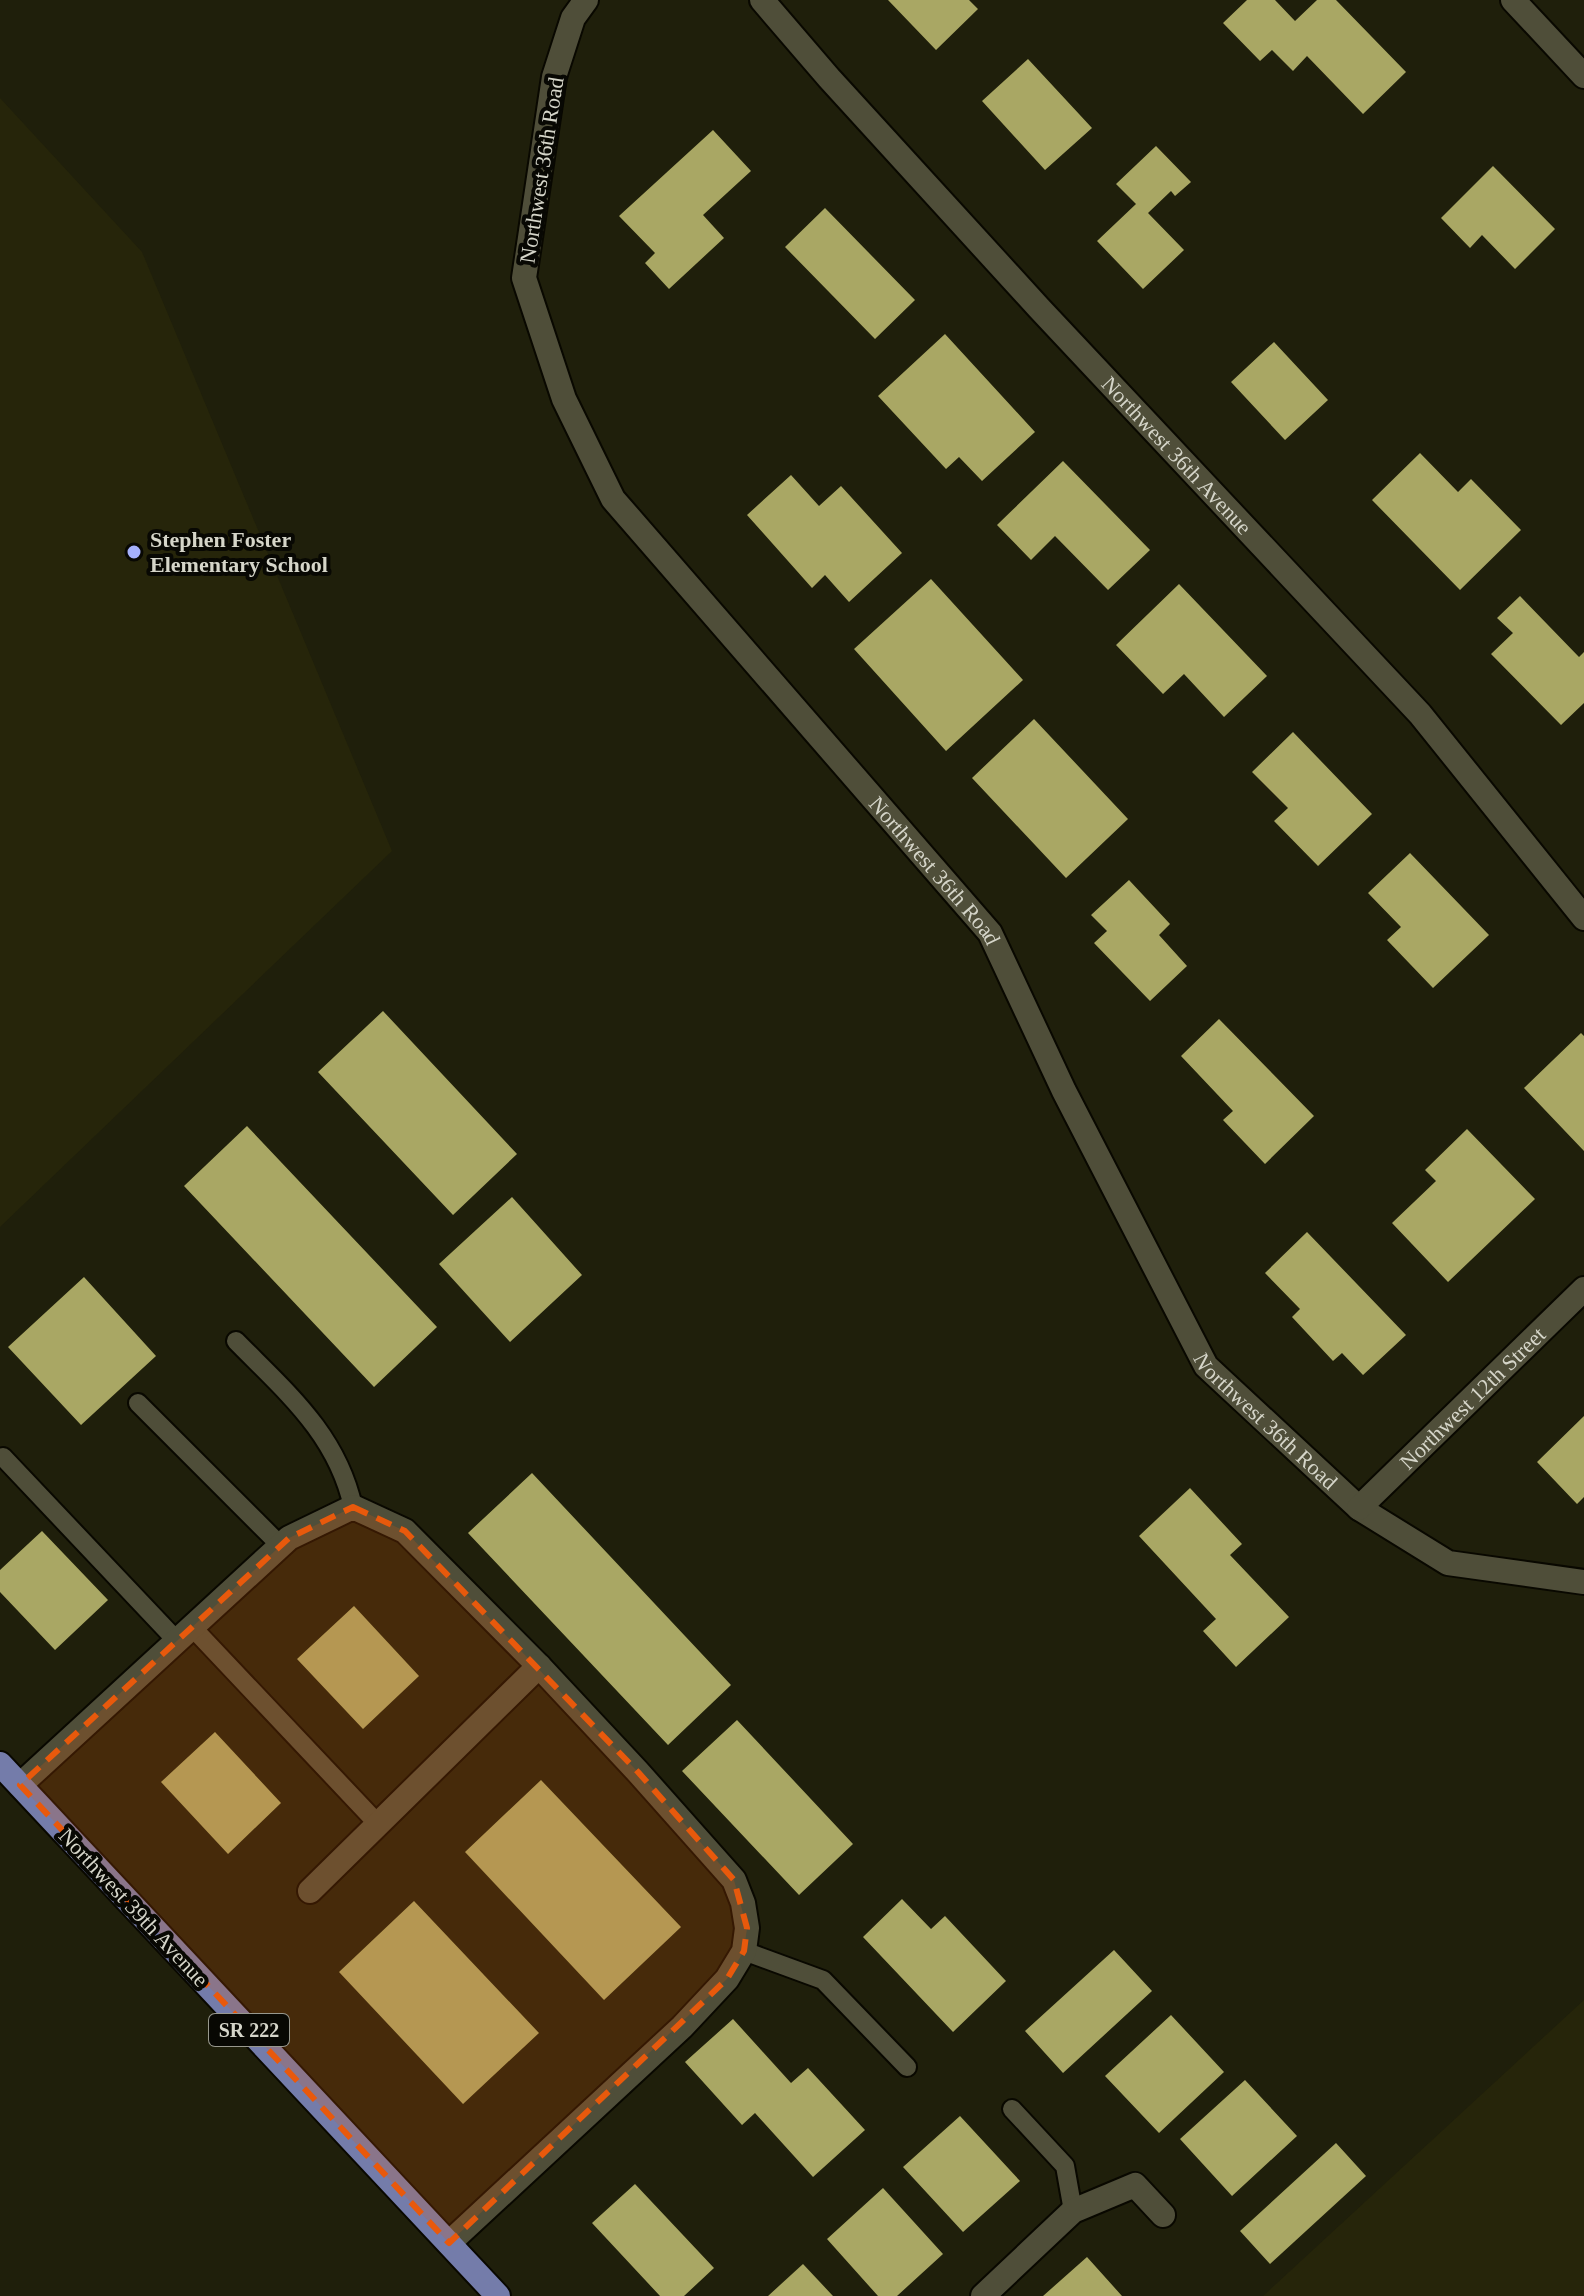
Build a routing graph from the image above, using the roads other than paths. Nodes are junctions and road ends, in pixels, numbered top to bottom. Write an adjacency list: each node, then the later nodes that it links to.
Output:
1 (586, 0): 11 (street, Northwest 36th Road)
2 (762, 0): 5 (street, Northwest 36th Avenue)
3 (1513, 0): 4 (street)
4 (1584, 76)
5 (1584, 918)
6 (1584, 1289): 11 (street, Northwest 12th Street)
7 (236, 1341): 10 (lane)
8 (138, 1403): 12 (lane)
9 (3, 1457): 14 (lane)
10 (353, 1507): 12 (street); 15 (street)
11 (1359, 1508): 13 (street, Northwest 36th Road)
12 (281, 1546): 14 (street)
13 (1584, 1582)
14 (185, 1634): 17 (street); 18 (lane)
15 (539, 1666): 18 (street); 20 (street)
16 (0, 1764): 17 (main road, Northwest 39th Avenue / SR 222)
17 (20, 1785): 25 (main road, Northwest 39th Avenue / SR 222)
18 (378, 1824): 19 (street)
19 (310, 1891)
20 (744, 1951): 21 (lane); 25 (street)
21 (907, 2067)
22 (1012, 2109): 23 (lane)
23 (1073, 2211): 24 (street); 27 (street)
24 (1163, 2215)
25 (449, 2243): 26 (main road, Northwest 39th Avenue / SR 222)
26 (498, 2296)
27 (983, 2296)

